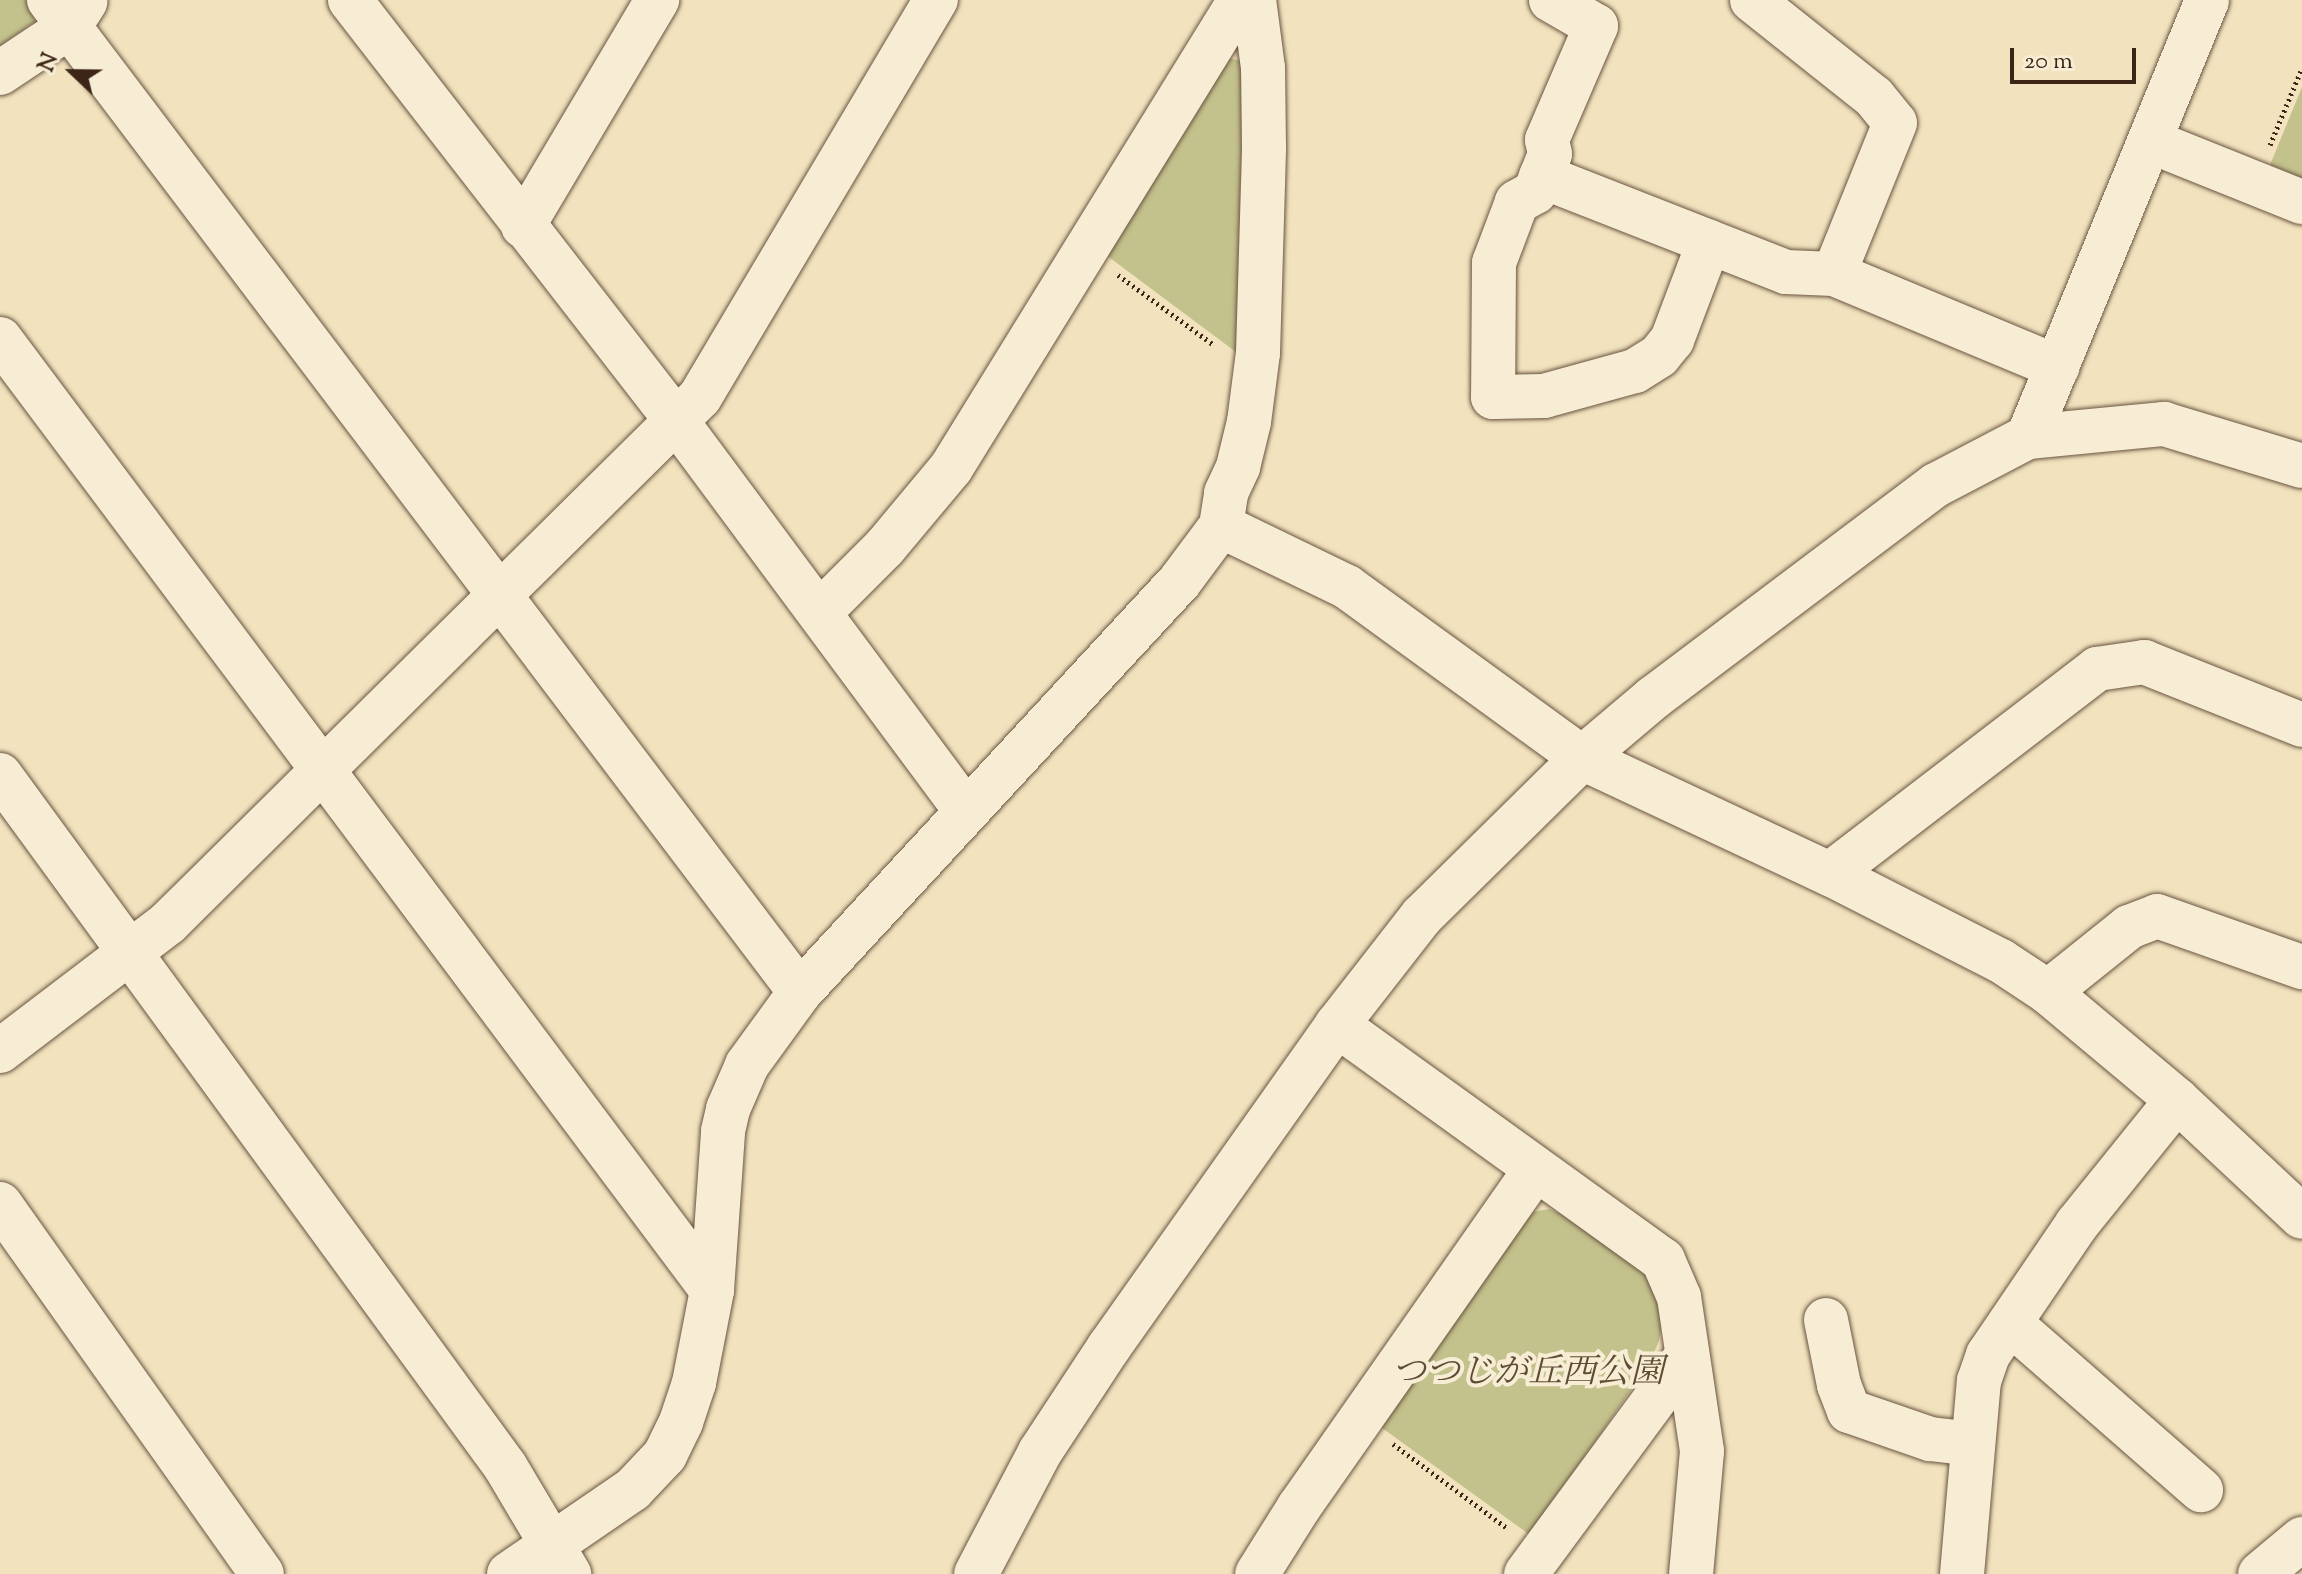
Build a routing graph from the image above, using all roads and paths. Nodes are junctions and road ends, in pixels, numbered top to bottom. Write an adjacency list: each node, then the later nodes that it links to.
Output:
1 (657, 0): 16 (street)
2 (936, 0): 23 (street)
3 (1240, 0): 18 (street)
4 (1254, 0): 22 (street)
5 (1551, 0): 13 (street)
6 (1752, 0): 19 (street)
7 (2207, 0): 12 (street)
8 (358, 4): 16 (street)
9 (68, 9): 11 (street); 27 (street)
10 (2302, 68): 14 (path)
11 (0, 73)
12 (2150, 141): 14 (street); 21 (street)
13 (1541, 176): 17 (street); 17 (street)
14 (2255, 183): 15 (street)
15 (2302, 202)
16 (523, 226): 23 (street)
17 (1709, 242): 19 (street)
18 (1085, 251): 22 (path); 28 (street)
19 (1834, 274): 21 (street)
20 (0, 339): 31 (street)
21 (2057, 367): 24 (street)
22 (1255, 375): 26 (street)
23 (675, 419): 27 (street); 28 (street)
24 (2028, 437): 25 (street); 30 (street)
25 (2302, 466)
26 (1221, 526): 30 (street); 33 (street)
27 (496, 595): 31 (street); 37 (street)
28 (820, 612): 33 (street)
29 (2302, 725): 34 (street)
30 (1582, 758): 34 (street); 39 (street)
31 (321, 770): 35 (street); 45 (street)
32 (0, 775): 35 (street)
33 (966, 811): 37 (street)
34 (1830, 874): 38 (street)
35 (132, 952): 40 (street); 53 (street)
36 (2302, 967): 38 (street)
37 (800, 992): 45 (street)
38 (2048, 992): 41 (street)
39 (1337, 1025): 42 (street); 57 (street)
40 (0, 1051)
41 (2177, 1100): 44 (street); 47 (street)
42 (1534, 1171): 48 (street); 49 (street)
43 (0, 1204): 55 (street)
44 (2302, 1217)
45 (712, 1290): 53 (street)
46 (1826, 1320): 50 (street)
47 (2010, 1323): 50 (street); 51 (street)
48 (1687, 1356): 54 (street); 59 (street)
49 (1359, 1420): 54 (path); 58 (street)
50 (1973, 1444): 60 (street)
51 (2201, 1490)
52 (2302, 1539): 61 (street)
53 (561, 1559): 56 (street)
54 (1534, 1563)
55 (262, 1574)
56 (509, 1574)
57 (976, 1574)
58 (1257, 1574)
59 (1691, 1574)
60 (1962, 1574)
61 (2260, 1574)

